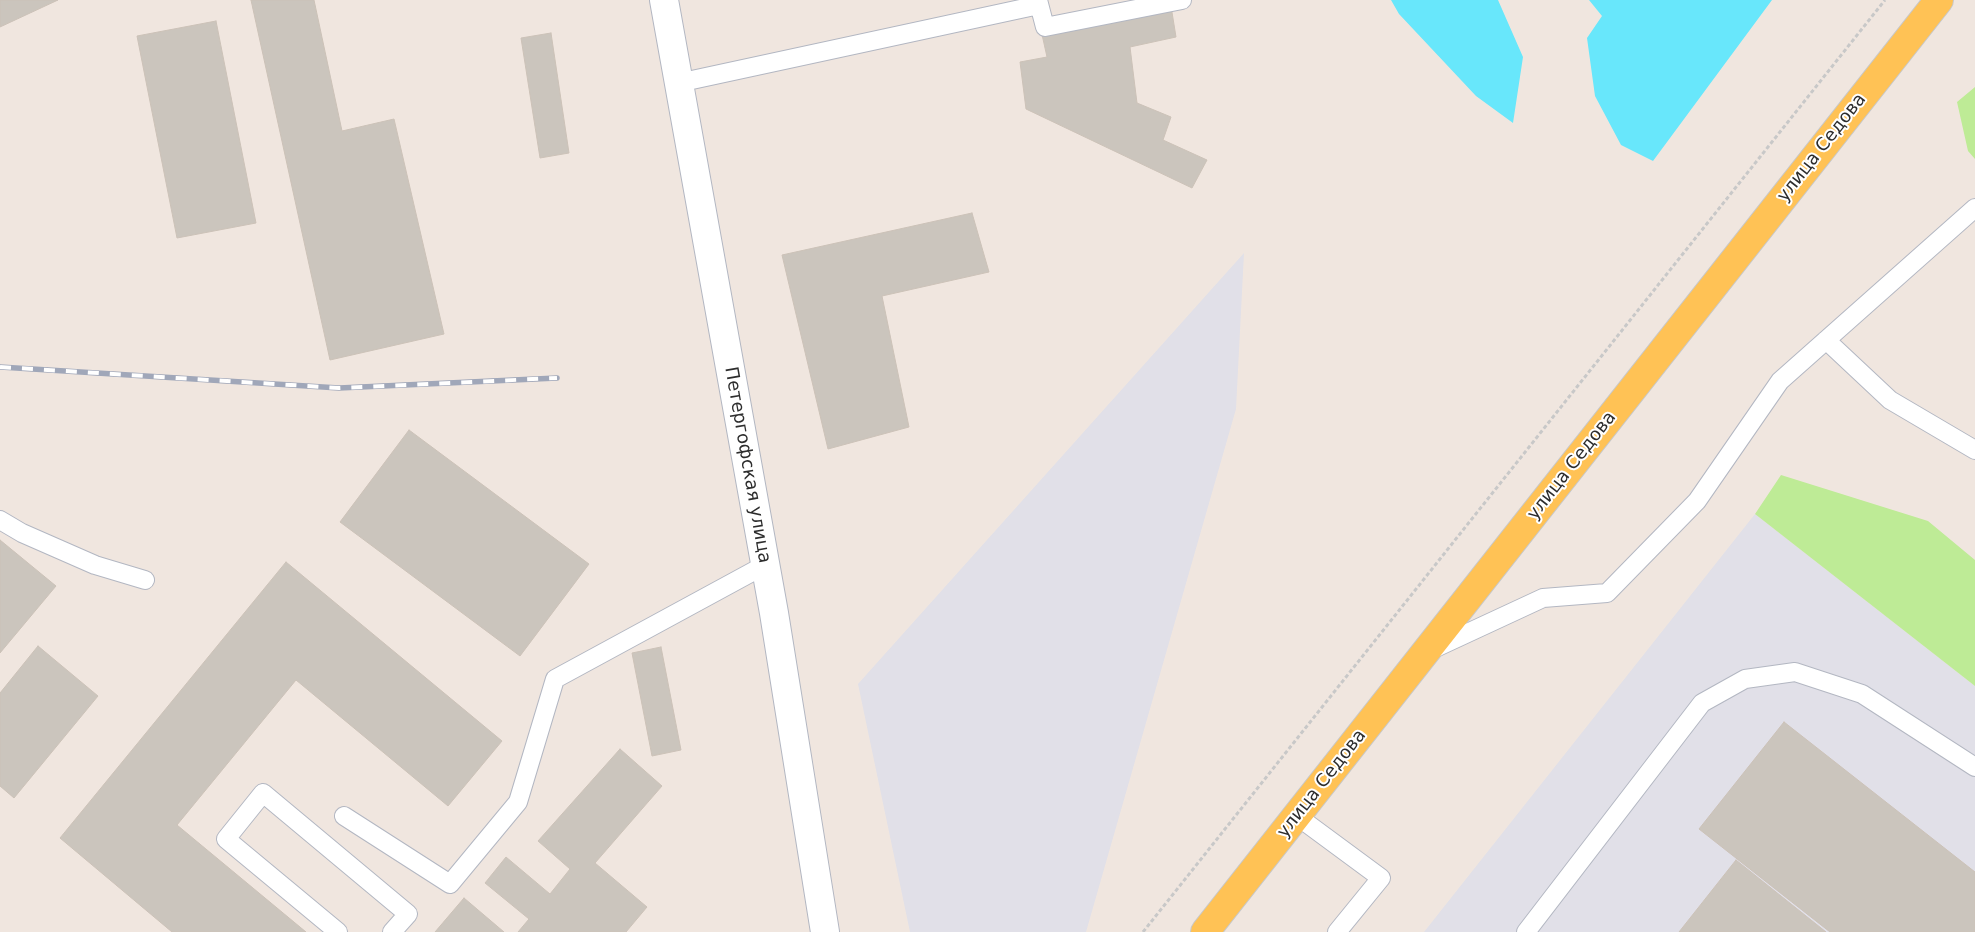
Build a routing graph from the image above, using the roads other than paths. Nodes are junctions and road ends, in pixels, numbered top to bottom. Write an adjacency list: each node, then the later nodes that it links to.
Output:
1 (664, 0): 5 (street, Петергофская улица)
2 (1182, 0): 4 (lane)
3 (1939, 0): 12 (main road, улица Седова)
4 (1038, 3): 5 (lane)
5 (678, 83): 10 (street, Петергофская улица)
6 (1975, 208): 7 (lane)
7 (1826, 340): 8 (lane); 12 (lane)
8 (1975, 450)
9 (0, 520): 11 (lane)
10 (765, 565): 14 (lane); 18 (street, Петергофская улица)
11 (145, 580)
12 (1426, 652): 15 (main road, улица Седова)
13 (1975, 767): 21 (lane)
14 (344, 816)
15 (1297, 816): 19 (main road, улица Седова); 20 (lane)
16 (338, 932): 17 (lane)
17 (392, 932)
18 (825, 932)
19 (1206, 932)
20 (1337, 932)
21 (1526, 932)

